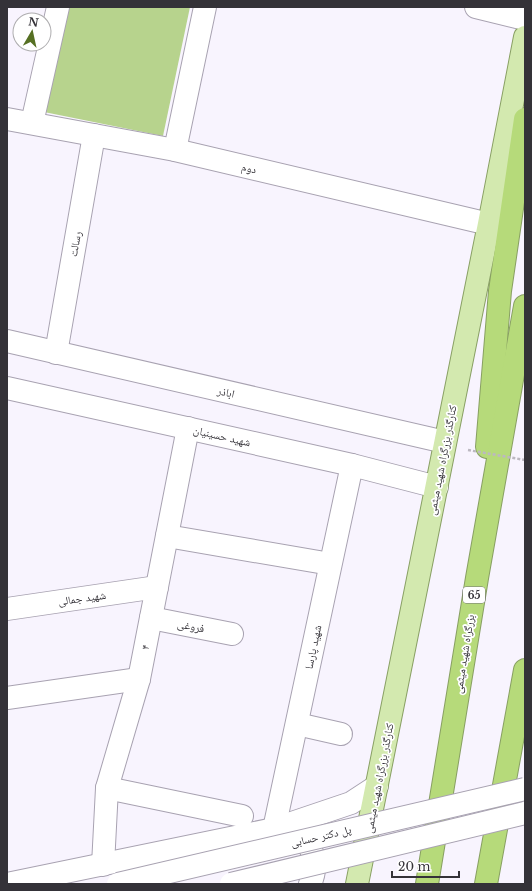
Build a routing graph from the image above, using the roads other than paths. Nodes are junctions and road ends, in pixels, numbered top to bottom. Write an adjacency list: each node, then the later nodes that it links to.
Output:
1 (58, 7): 8 (street)
2 (205, 7): 10 (street)
3 (476, 7): 4 (street)
4 (525, 18)
5 (525, 37): 11 (main road, کنارگذر بزرگراه شهید میثمی)
6 (7, 118): 8 (street, دوم)
7 (525, 119): 22 (highway)
8 (32, 123): 9 (street, دوم)
9 (94, 135): 10 (street, دوم); 14 (street, رسالت)
10 (175, 150): 11 (street, دوم)
11 (489, 224): 17 (main road, کنارگذر بزرگراه شهید میثمی)
12 (525, 306): 22 (highway, بزرگراه شهید میثمی / 65)
13 (7, 341): 14 (street, اباذر)
14 (56, 353): 17 (street, اباذر)
15 (7, 388): 16 (street, شهید حسینیان)
16 (188, 428): 18 (street, شهید حسینیان); 20 (street, ۴)
17 (445, 442): 19 (main road, کنارگذر بزرگراه شهید میثمی)
18 (352, 465): 19 (street, شهید حسینیان); 30 (street, شهید پارسا)
19 (437, 487): 32 (main road, کنارگذر بزرگراه شهید میثمی)
20 (167, 536): 21 (street); 23 (street, ۴)
21 (318, 562)
22 (477, 578): 44 (highway, بزرگراه شهید میثمی / 65)
23 (157, 588): 24 (street, شهید جمالی); 25 (street, ۴)
24 (7, 609)
25 (151, 618): 26 (street, فروغی); 28 (street, ۴)
26 (232, 634)
27 (525, 670): 45 (highway)
28 (139, 679): 29 (street); 33 (street, ۴)
29 (7, 698)
30 (297, 724): 31 (street); 37 (street, شهید پارسا)
31 (341, 734)
32 (377, 786): 37 (street); 43 (main road, کنارگذر بزرگراه شهید میثمی)
33 (108, 788): 36 (street); 38 (street, ۴)
34 (525, 789): 40 (street, پل دکتر حسابی, bridge)
35 (525, 814): 41 (street, bridge)
36 (242, 816)
37 (282, 827): 38 (street); 42 (street)
38 (103, 865): 39 (street)
39 (7, 884)
40 (118, 884)
41 (231, 884)
42 (310, 884)
43 (357, 884)
44 (427, 884)
45 (486, 884)

